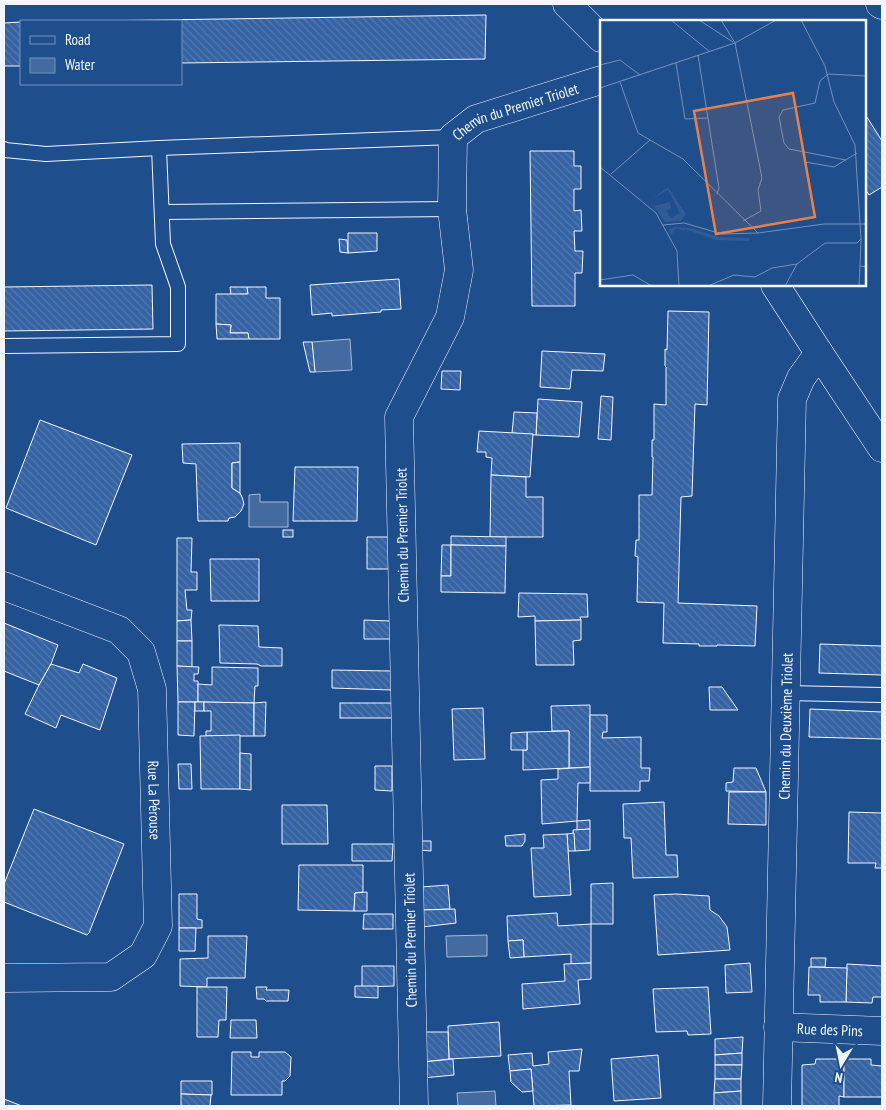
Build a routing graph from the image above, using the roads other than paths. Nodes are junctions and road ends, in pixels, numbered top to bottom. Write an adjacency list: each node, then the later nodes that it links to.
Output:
1 (567, 4): 2 (street)
2 (600, 37)
3 (600, 80): 4 (street, Chemin du Premier Triolet)
4 (453, 137): 5 (lane); 7 (street, Chemin du Premier Triolet)
5 (159, 148): 6 (lane); 8 (lane)
6 (4, 149)
7 (452, 209): 8 (lane); 19 (street, Chemin du Premier Triolet)
8 (162, 212): 10 (lane)
9 (776, 286): 11 (street)
10 (4, 346)
11 (819, 353): 12 (street); 14 (street, Chemin du Deuxième Triolet)
12 (882, 448)
13 (4, 586): 16 (street, Rue La Pérouse)
14 (786, 694): 15 (lane); 17 (street, Chemin du Deuxième Triolet)
15 (882, 695)
16 (4, 978)
17 (778, 1027): 18 (street, Rue des Pins); 20 (street, Chemin du Deuxième Triolet)
18 (882, 1031)
19 (414, 1106)
20 (777, 1106)

